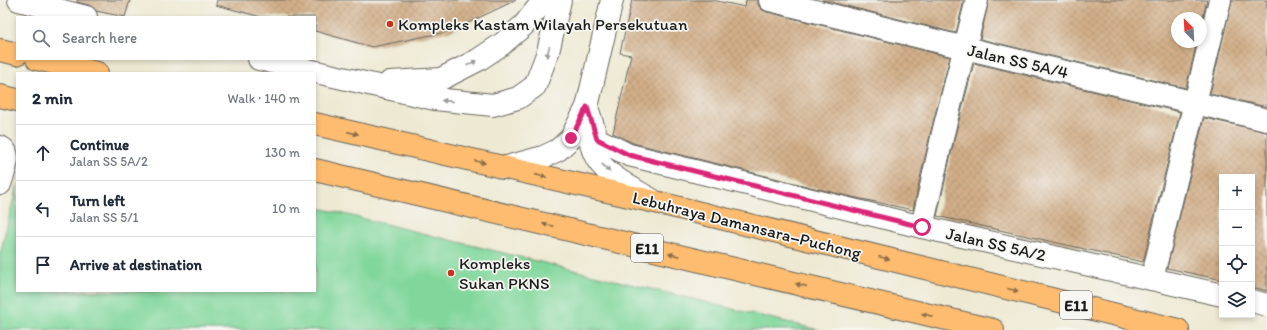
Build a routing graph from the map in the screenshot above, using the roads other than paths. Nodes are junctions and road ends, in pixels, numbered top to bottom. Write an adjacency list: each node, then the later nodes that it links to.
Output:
1 (19, 0): 9 (street)
2 (91, 0): 10 (street)
3 (544, 0): 17 (street, one-way to 3)
4 (560, 0): 17 (street, one-way to 17)
5 (612, 0): 21 (street)
6 (770, 0): 11 (street, Jalan SS 5A/4)
7 (977, 0): 11 (street)
8 (1220, 0): 20 (street)
9 (82, 16)
10 (86, 16)
11 (965, 48): 20 (street, Jalan SS 5A/4); 29 (street)
12 (0, 50): 13 (highway)
13 (16, 54)
14 (41, 60): 16 (highway)
15 (264, 60): 17 (street)
16 (93, 72)
17 (367, 83)
18 (0, 96): 19 (highway)
19 (16, 100)
20 (1195, 102): 22 (street, Jalan SS 5A/4); 30 (street)
21 (587, 107): 25 (street); 28 (street, one-way to 28); 29 (street, Jalan SS 5A/2)
22 (1267, 120)
23 (316, 124): 25 (highway, Lebuhraya Damansara–Puchong / E11, one-way to 25)
24 (0, 147): 27 (street)
25 (503, 168): 28 (highway, Lebuhraya Damansara–Puchong / E11, one-way to 28)
26 (316, 170): 34 (highway, E11, one-way to 26)
27 (0, 184)
28 (655, 202): 35 (highway, Lebuhraya Damansara–Puchong / E11, one-way to 35)
29 (922, 227): 30 (street, Jalan SS 5A/2)
30 (1152, 280): 31 (street, Jalan SS 5A/2)
31 (1219, 294)
32 (1255, 302): 33 (street)
33 (1267, 305)
34 (993, 330)
35 (1178, 330)

